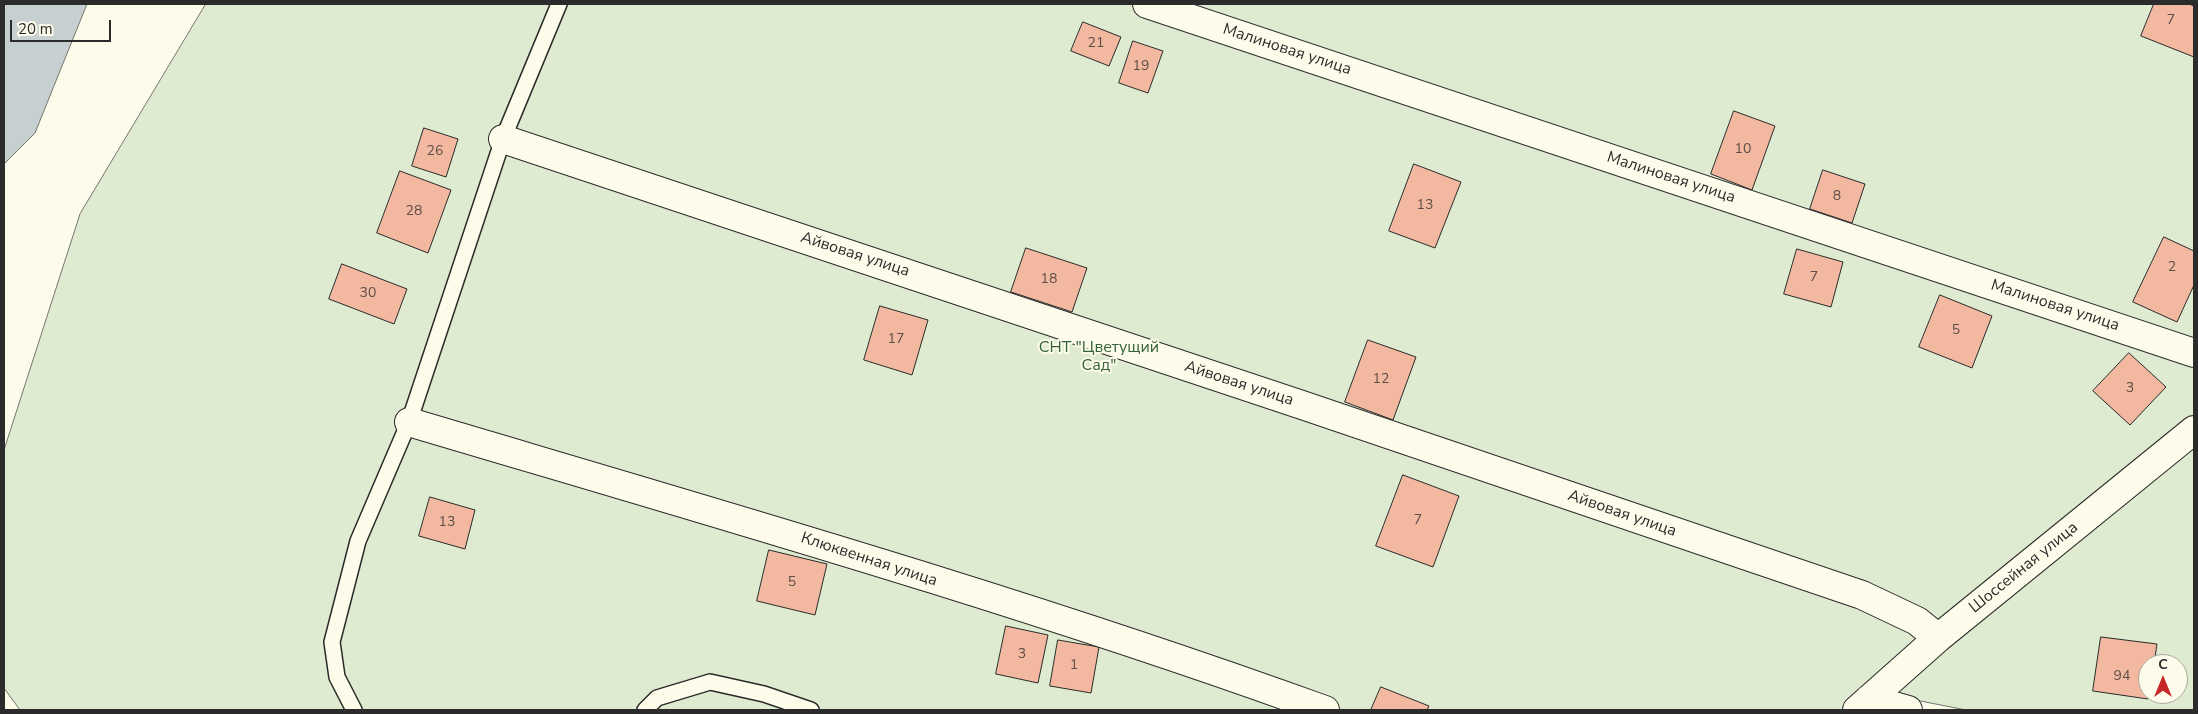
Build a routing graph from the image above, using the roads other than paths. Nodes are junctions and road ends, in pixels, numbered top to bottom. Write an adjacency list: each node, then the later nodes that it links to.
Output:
1 (559, 4): 3 (lane)
2 (1147, 4): 4 (street, Малиновая улица)
3 (503, 139): 5 (lane); 7 (street, Айвовая улица)
4 (2194, 353)
5 (408, 422): 9 (lane); 12 (street, Клюквенная улица)
6 (2194, 430): 7 (street, Шоссейная улица)
7 (1938, 638): 8 (street, Шоссейная улица)
8 (1863, 705): 13 (street)
9 (354, 710)
10 (645, 710): 11 (lane)
11 (811, 710)
12 (1325, 710)
13 (1908, 710)

